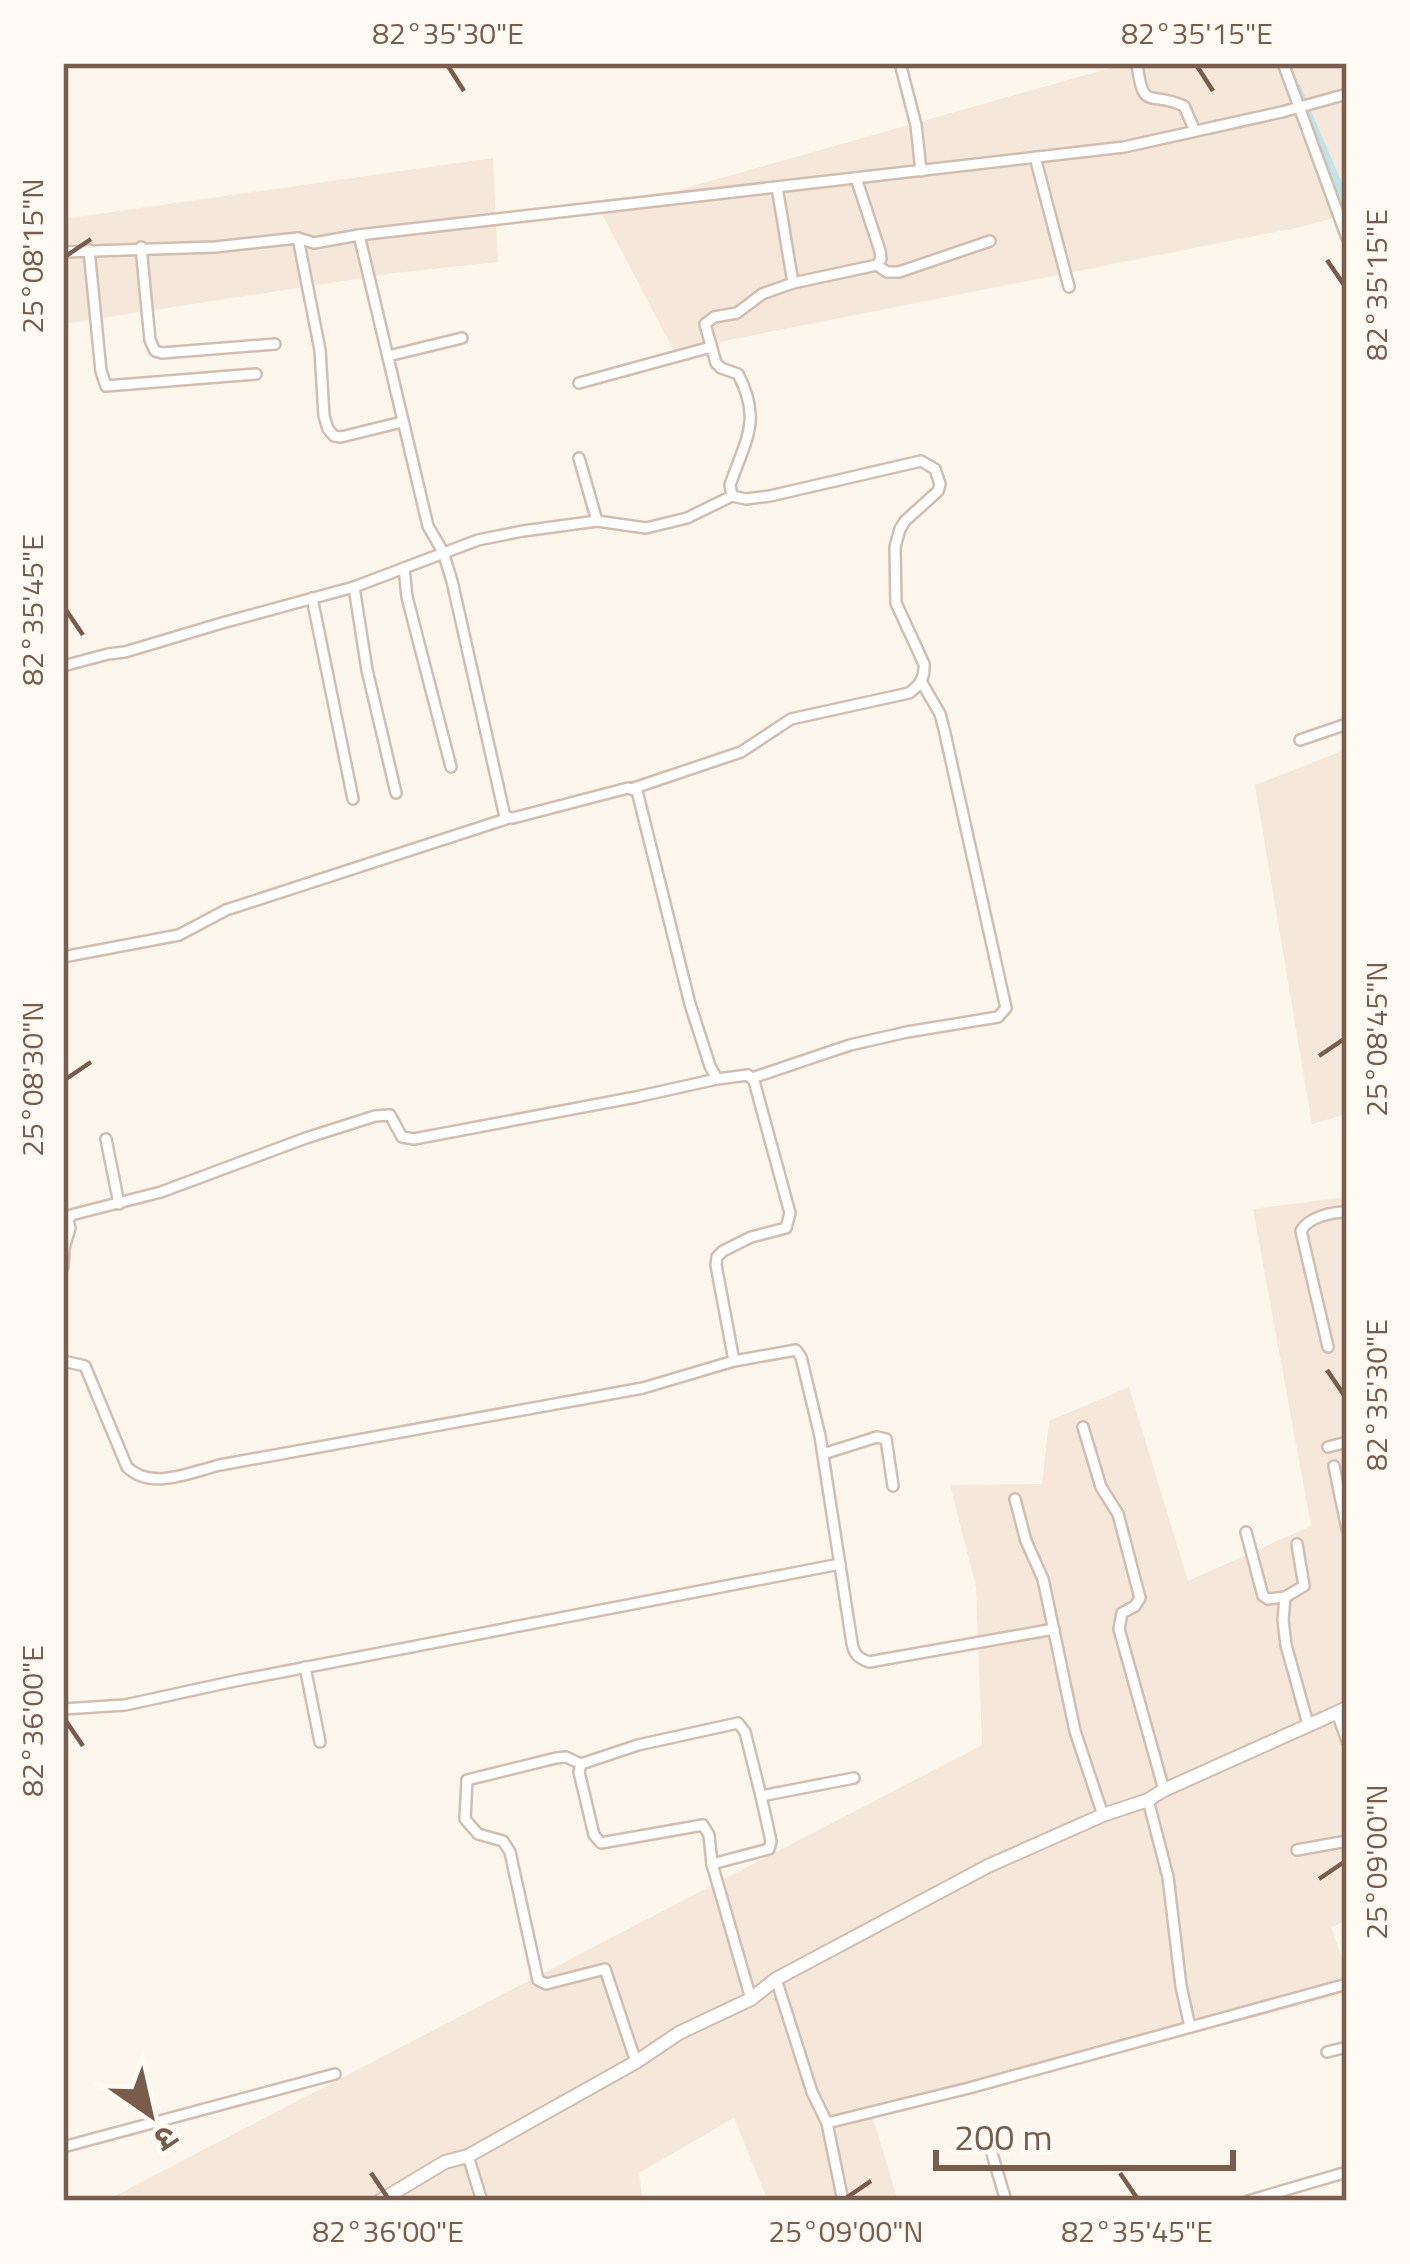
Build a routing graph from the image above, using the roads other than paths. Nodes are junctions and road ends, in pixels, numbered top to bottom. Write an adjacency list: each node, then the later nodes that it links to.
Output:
1 (900, 63): 8 (street)
2 (1137, 63): 6 (street)
3 (1283, 63): 5 (street)
4 (1347, 94): 5 (street)
5 (1302, 106): 6 (street); 13 (street)
6 (1195, 131): 7 (street)
7 (1035, 157): 8 (street); 20 (street)
8 (921, 171): 9 (street)
9 (856, 178): 10 (street); 18 (street)
10 (777, 188): 11 (street); 19 (street)
11 (359, 235): 12 (street); 24 (street)
12 (298, 238): 15 (street); 27 (street)
13 (1347, 238)
14 (990, 241): 18 (street)
15 (141, 247): 16 (street); 22 (street)
16 (89, 250): 17 (street); 25 (street)
17 (63, 252)
18 (877, 265): 19 (street)
19 (793, 284): 23 (street)
20 (1069, 287)
21 (462, 338): 24 (street)
22 (275, 344)
23 (711, 347): 26 (street); 29 (street)
24 (388, 356): 27 (street)
25 (256, 374)
26 (579, 383)
27 (402, 422): 31 (street)
28 (579, 458): 30 (street)
29 (733, 496): 30 (street); 36 (street)
30 (597, 521): 31 (street)
31 (443, 552): 32 (street); 43 (street)
32 (404, 568): 33 (street); 39 (street)
33 (354, 587): 34 (street); 41 (street)
34 (312, 598): 35 (street); 42 (street)
35 (63, 666)
36 (921, 681): 40 (street); 45 (street)
37 (1347, 724): 38 (street)
38 (1300, 740)
39 (451, 767)
40 (634, 788): 43 (street); 46 (street)
41 (395, 793)
42 (353, 799)
43 (506, 819): 44 (street)
44 (63, 957)
45 (752, 1078): 46 (street); 54 (street)
46 (718, 1079): 48 (street)
47 (106, 1139): 48 (street)
48 (119, 1204): 50 (street)
49 (1347, 1212): 52 (street)
50 (67, 1216): 51 (street)
51 (63, 1267)
52 (1328, 1347)
53 (63, 1361): 54 (street)
54 (734, 1361): 58 (street)
55 (1083, 1427): 76 (street)
56 (1347, 1442): 57 (street)
57 (1328, 1447)
58 (823, 1454): 60 (street); 65 (street)
59 (1334, 1466): 62 (street)
60 (893, 1486)
61 (1015, 1499): 67 (street)
62 (1347, 1529)
63 (1246, 1532): 66 (street)
64 (1297, 1544): 66 (street)
65 (840, 1564): 67 (street); 68 (street)
66 (1285, 1597): 71 (street)
67 (1054, 1629): 79 (street)
68 (305, 1667): 69 (street); 73 (street)
69 (63, 1709)
70 (1342, 1710): 71 (street); 72 (street)
71 (1308, 1724): 76 (street)
72 (1347, 1741)
73 (320, 1742)
74 (581, 1764): 77 (street); 82 (street); 89 (street)
75 (854, 1778): 77 (street)
76 (1165, 1790): 78 (street)
77 (761, 1796): 82 (street)
78 (1148, 1800): 79 (street); 86 (street)
79 (1103, 1815): 83 (street)
80 (1347, 1840): 81 (street)
81 (1297, 1850)
82 (712, 1864): 85 (street)
83 (776, 1979): 85 (street); 91 (street)
84 (1347, 1984): 86 (street)
85 (751, 1999): 89 (street)
86 (1190, 2027): 91 (street)
87 (1347, 2047): 88 (street)
88 (1327, 2052)
89 (635, 2062): 94 (street)
90 (335, 2074): 92 (street)
91 (827, 2123): 96 (street)
92 (63, 2147)
93 (991, 2150): 99 (street)
94 (468, 2156): 97 (street); 98 (street)
95 (1347, 2173): 100 (street)
96 (841, 2200)
97 (380, 2201)
98 (482, 2201)
99 (1006, 2201)
100 (1248, 2201)

